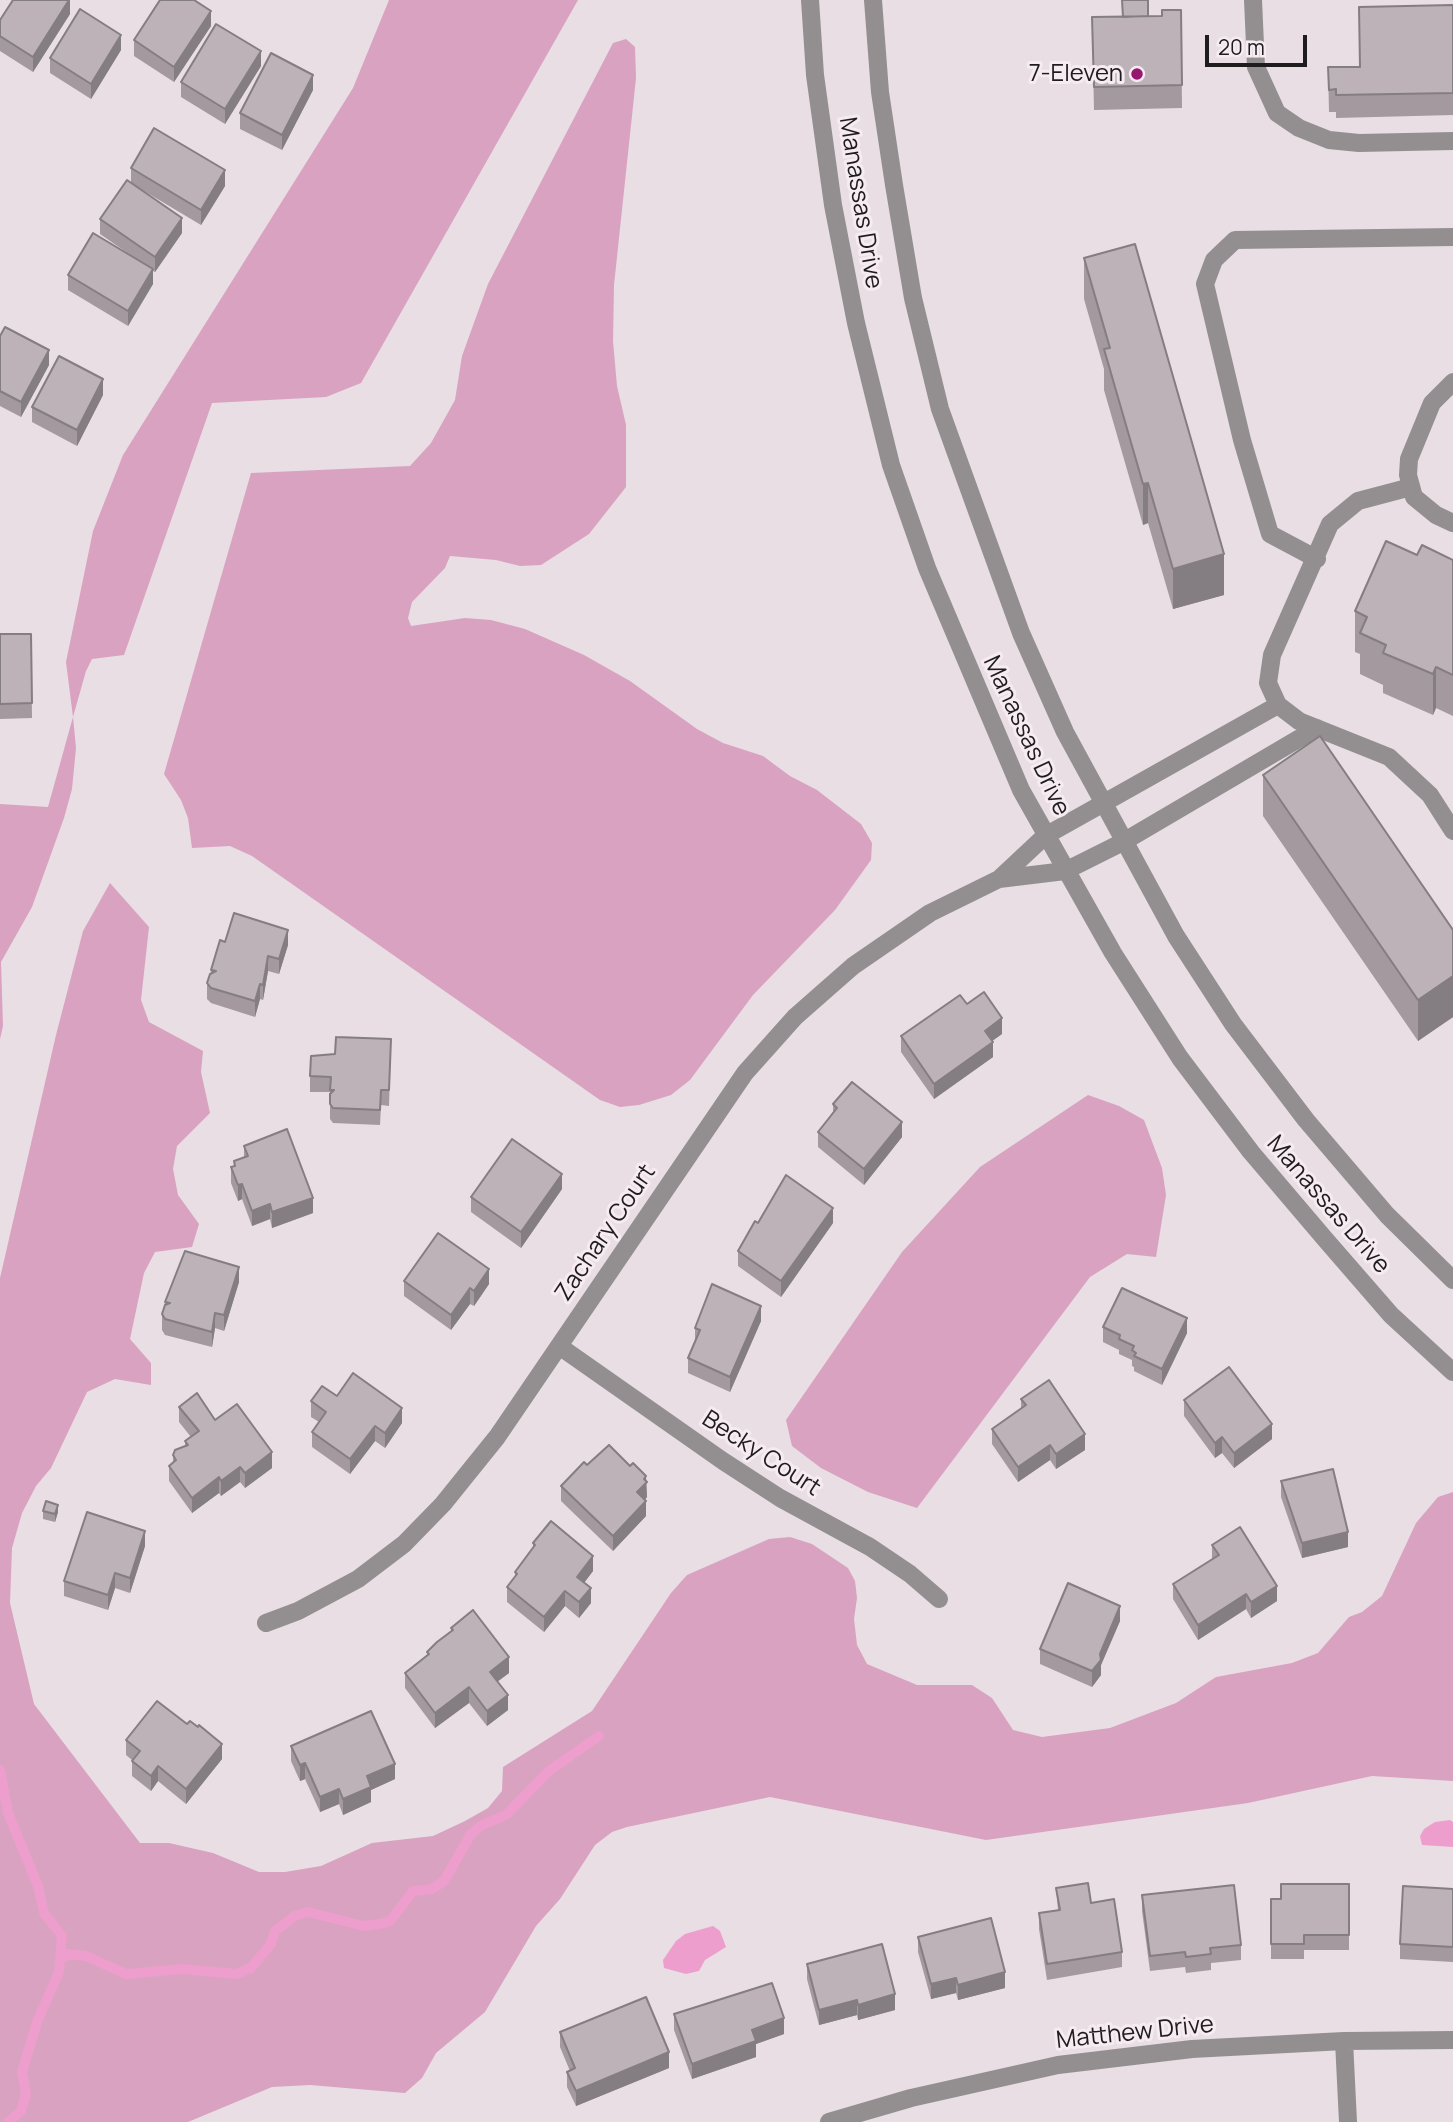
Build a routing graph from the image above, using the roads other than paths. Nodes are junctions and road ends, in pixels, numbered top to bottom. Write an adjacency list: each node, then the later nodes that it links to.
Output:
1 (810, 0): 14 (street, Manassas Drive)
2 (873, 0): 12 (street, Manassas Drive)
3 (1253, 0): 4 (street)
4 (1453, 141)
5 (1453, 237): 9 (street)
6 (1453, 382): 7 (street)
7 (1411, 487): 8 (street); 9 (street)
8 (1453, 523)
9 (1317, 559): 10 (street)
10 (1278, 705): 11 (street); 12 (street, Zachary Court)
11 (1317, 728): 13 (street); 15 (street, Zachary Court)
12 (1102, 804): 14 (street, Zachary Court); 15 (street, Manassas Drive)
13 (1452, 826)
14 (1045, 836): 16 (street, Manassas Drive); 17 (street, Zachary Court)
15 (1123, 842): 16 (street, Zachary Court); 18 (street, Manassas Drive)
16 (1065, 871): 17 (street, Zachary Court); 20 (street, Manassas Drive)
17 (999, 879): 19 (street, Zachary Court)
18 (1453, 1280)
19 (559, 1346): 21 (street, Becky Court); 22 (street, Zachary Court)
20 (1453, 1372)
21 (939, 1599)
22 (266, 1623)
23 (1453, 2040): 24 (street, Matthew Drive)
24 (1344, 2041): 25 (street, Matthew Drive); 26 (street)
25 (829, 2122)
26 (1348, 2122)

